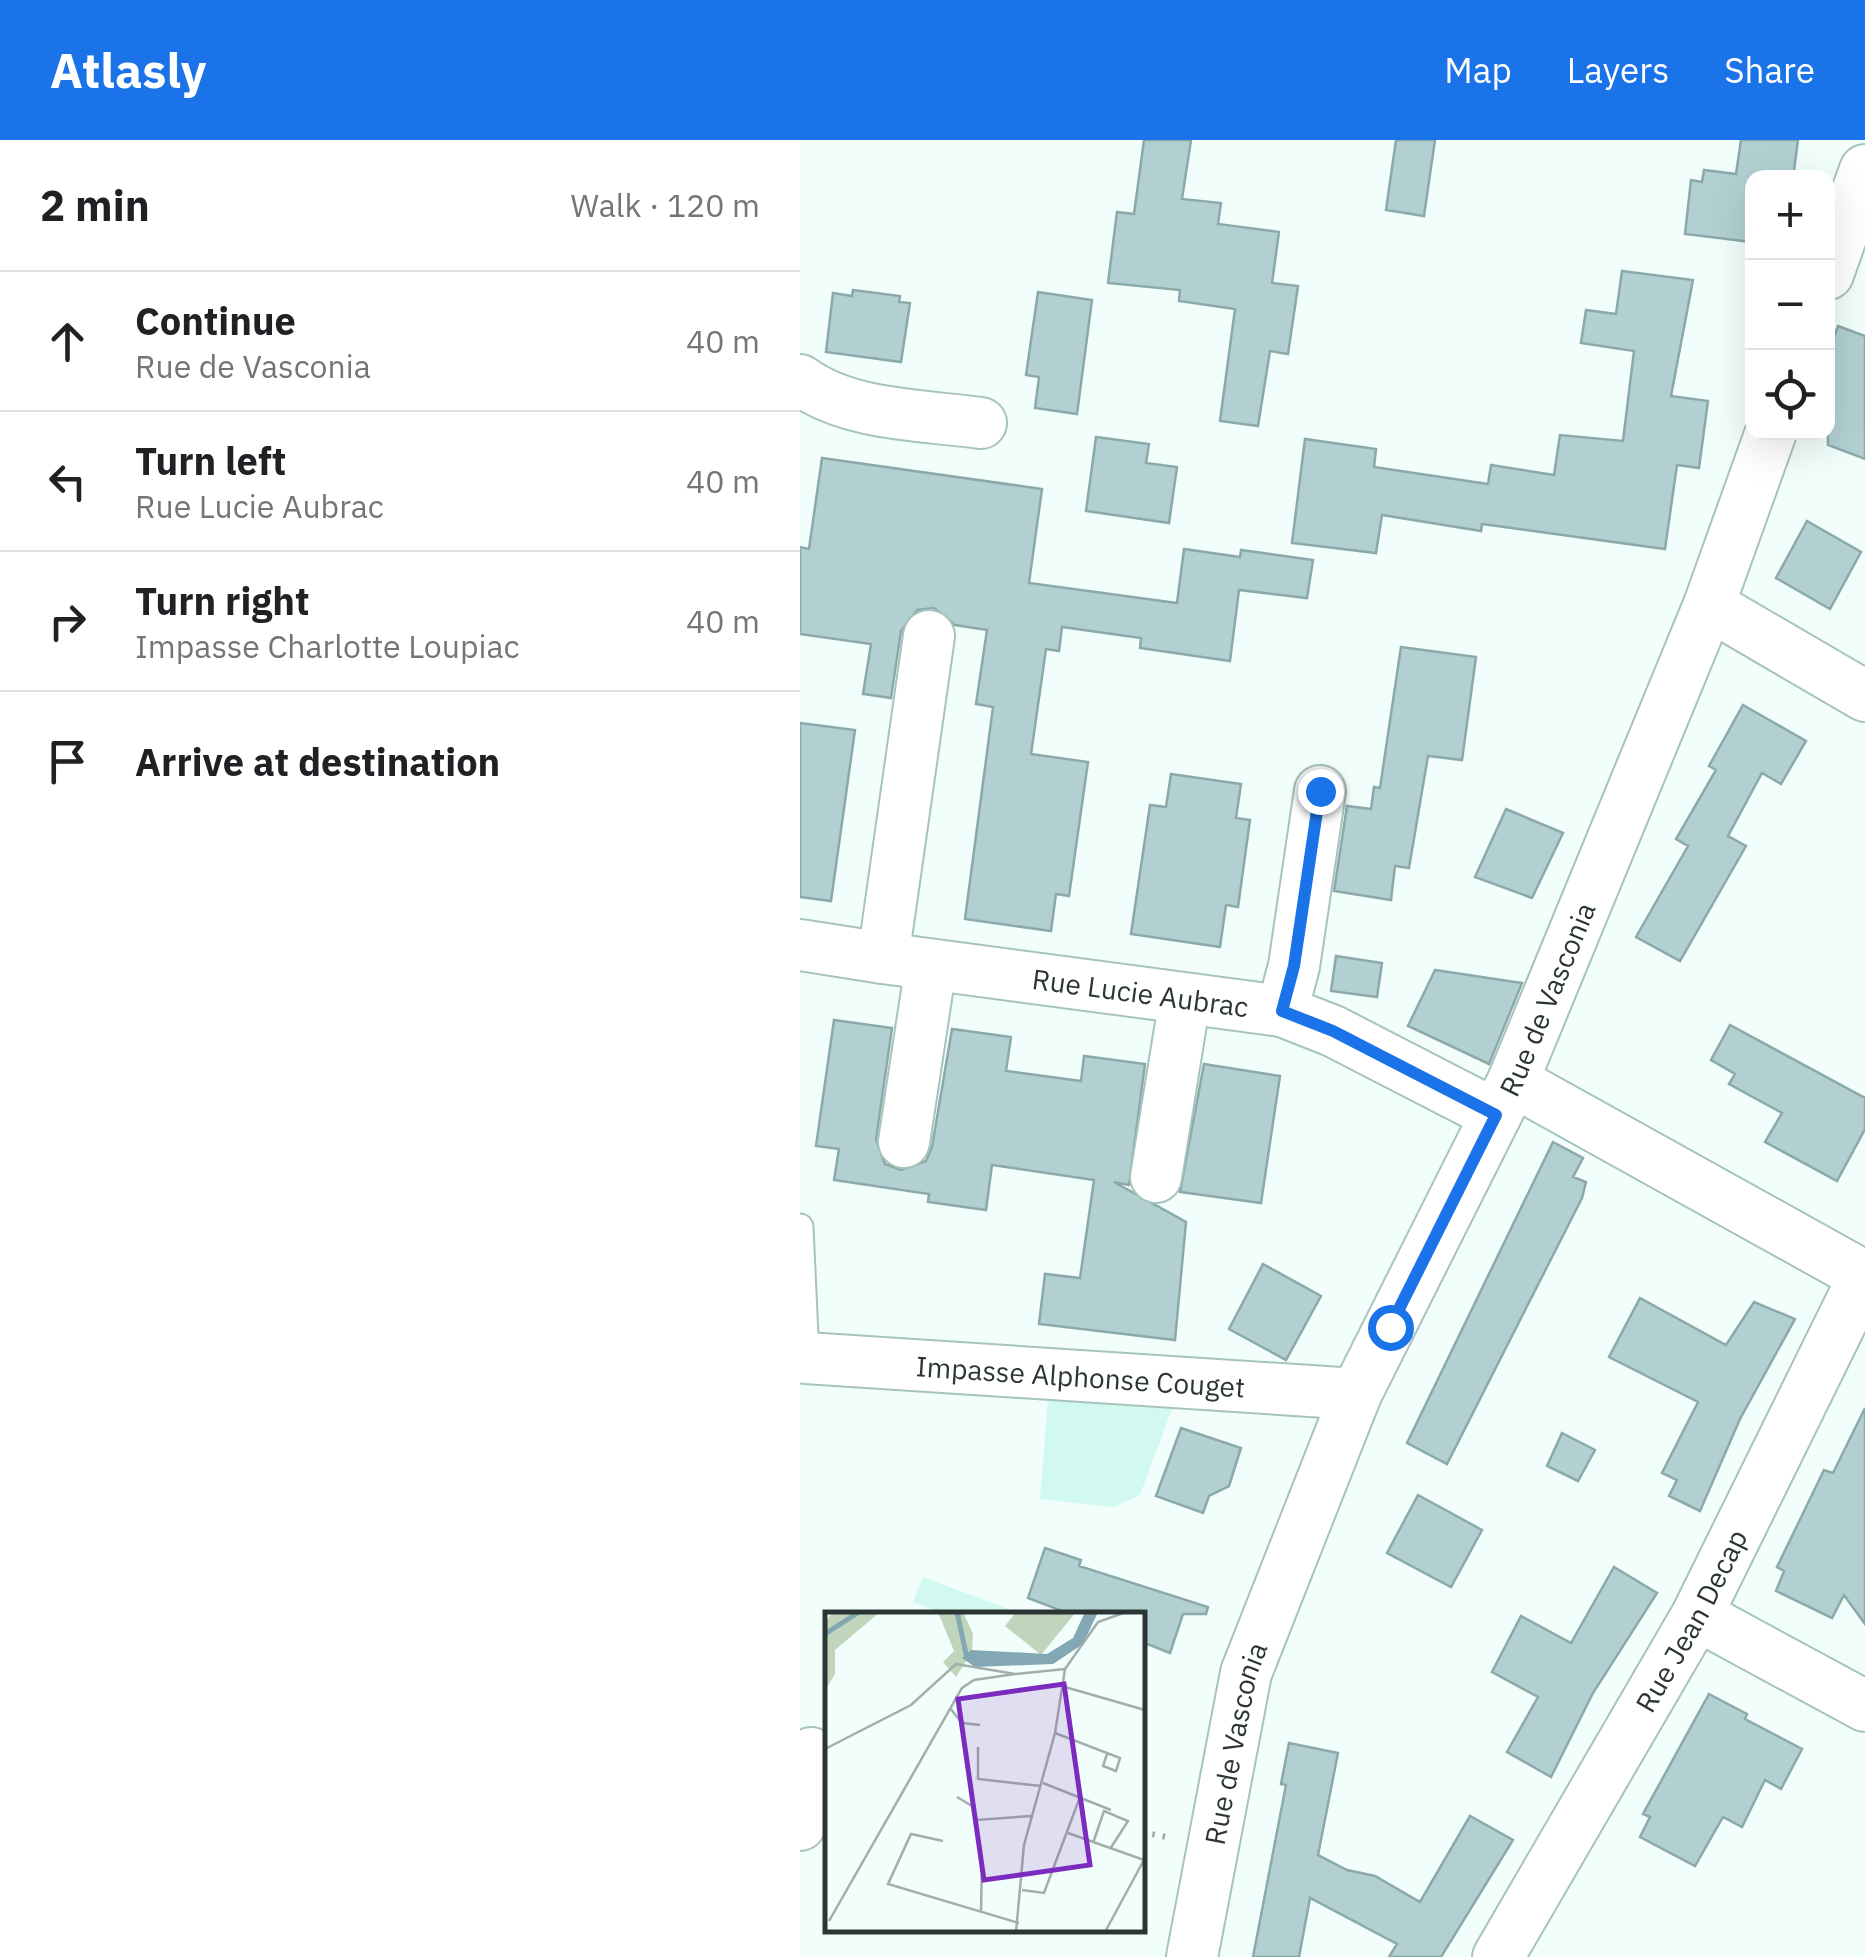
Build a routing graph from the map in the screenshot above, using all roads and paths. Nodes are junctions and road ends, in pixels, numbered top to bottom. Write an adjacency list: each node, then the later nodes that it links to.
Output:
1 (1865, 170): 2 (street)
2 (1833, 260)
3 (800, 380): 4 (street)
4 (981, 423)
5 (1768, 440): 6 (street, Rue de Vasconia)
6 (1709, 605): 8 (street); 15 (street, Rue de Vasconia)
7 (929, 636): 11 (street)
8 (1865, 696)
9 (1320, 791): 14 (street)
10 (800, 946): 11 (street, Rue Lucie Aubrac)
11 (883, 958): 12 (street, Rue Lucie Aubrac)
12 (931, 964): 13 (street, Rue Lucie Aubrac); 16 (street)
13 (1185, 999): 14 (street, Rue Lucie Aubrac); 17 (street)
14 (1282, 1011): 15 (street, Rue Lucie Aubrac)
15 (1504, 1098): 19 (street, Rue Lucie Aubrac); 21 (street, Rue de Vasconia)
16 (904, 1142)
17 (1156, 1177)
18 (800, 1227): 20 (lane)
19 (1865, 1276): 22 (street, Rue Jean Decap)
20 (806, 1358): 21 (street, Impasse Alphonse Couget)
21 (1356, 1394): 26 (street, Rue de Vasconia)
22 (1697, 1615): 23 (street); 27 (street, Rue Jean Decap)
23 (1865, 1706)
24 (811, 1753): 25 (street)
25 (800, 1825)
26 (1192, 1957)
27 (1498, 1957)

